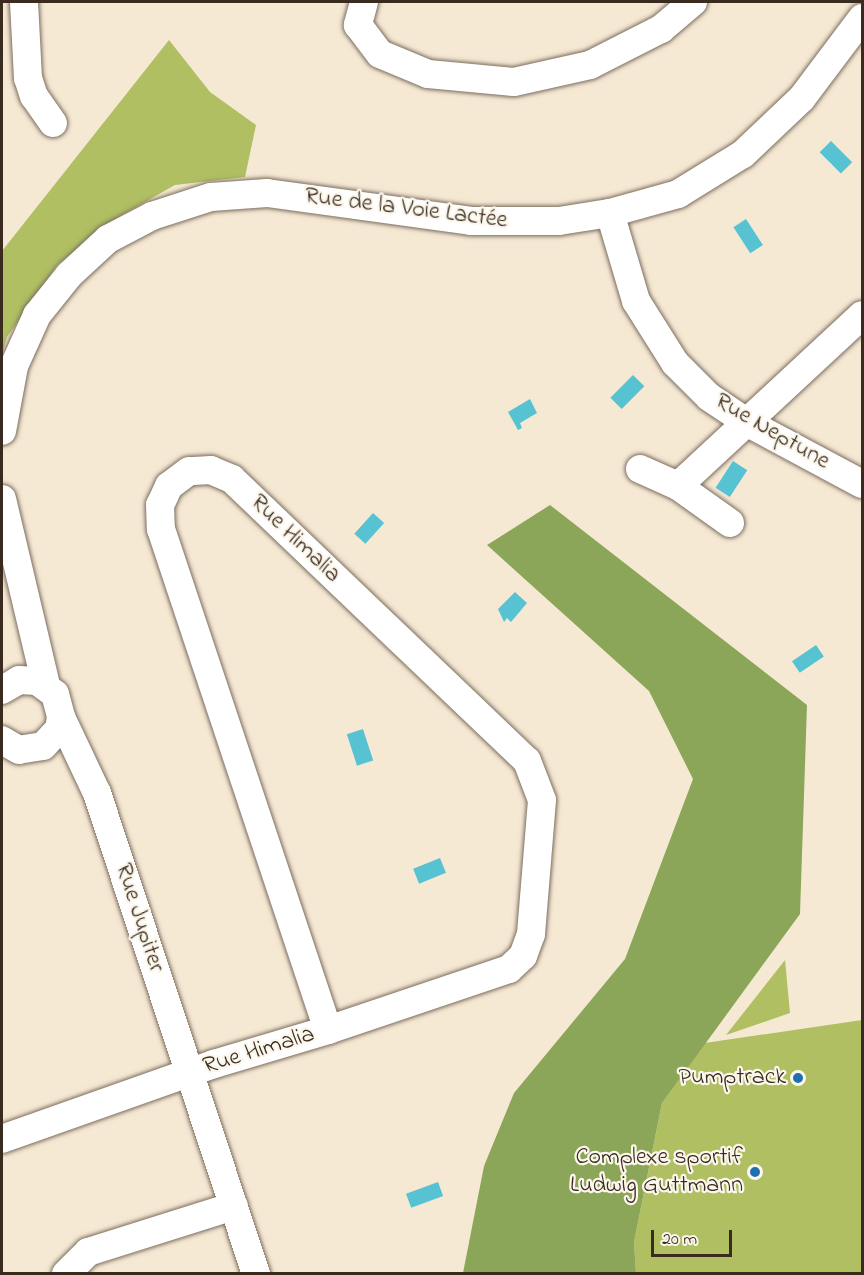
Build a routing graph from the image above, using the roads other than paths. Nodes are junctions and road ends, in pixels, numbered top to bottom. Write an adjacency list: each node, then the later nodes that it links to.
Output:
1 (24, 2): 5 (street)
2 (364, 2): 3 (street)
3 (693, 2)
4 (862, 18): 6 (street, Rue de la Voie Lactée)
5 (53, 123)
6 (610, 213): 8 (street, Rue Neptune); 9 (street, Rue de la Voie Lactée)
7 (862, 315): 8 (street)
8 (748, 423): 11 (street, Rue Neptune); 12 (street)
9 (2, 431)
10 (640, 469): 12 (street)
11 (862, 484)
12 (678, 486): 14 (street)
13 (2, 498): 15 (street)
14 (730, 523)
15 (25, 612): 16 (street); 17 (street)
16 (46, 685): 17 (street); 18 (street, Rue Jupiter)
17 (6, 686)
18 (61, 717): 19 (street); 20 (street, Rue Jupiter)
19 (10, 746): 20 (street)
20 (83, 767): 22 (street, Rue Jupiter)
21 (328, 1030): 21 (street, Rue Himalia); 22 (street, Rue Himalia)
22 (190, 1073): 23 (street); 24 (street, Rue Jupiter)
23 (2, 1139)
24 (234, 1206): 25 (street); 26 (street, Rue Jupiter)
25 (66, 1274)
26 (256, 1274)

